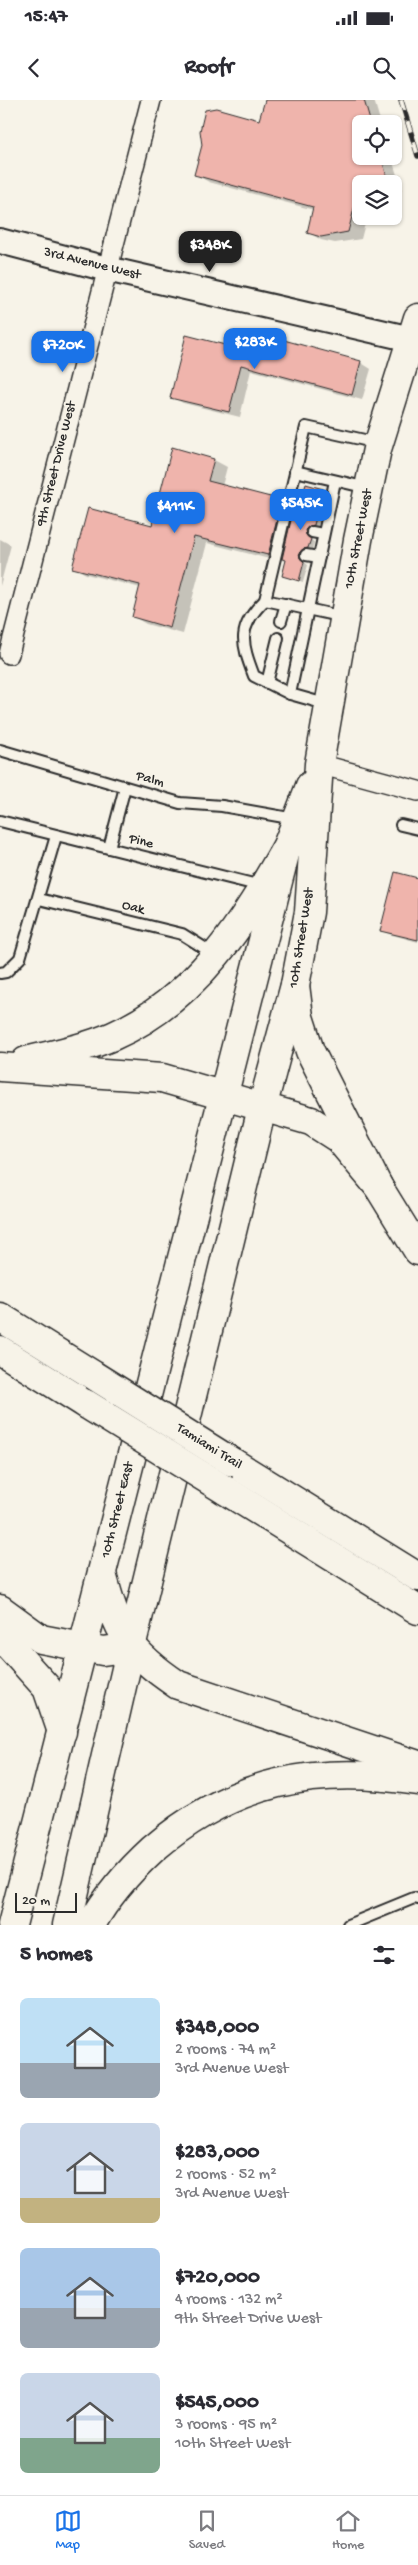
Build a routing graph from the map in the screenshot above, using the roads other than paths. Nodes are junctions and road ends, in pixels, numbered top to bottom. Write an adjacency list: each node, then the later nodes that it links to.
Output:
1 (151, 100): 3 (street, 9th Street Drive West)
2 (0, 241): 3 (street, 3rd Avenue West)
3 (108, 269): 4 (street, 3rd Avenue West); 23 (street, 9th Street Drive West)
4 (416, 332): 5 (main road, 10th Street West)
5 (379, 444): 6 (lane); 8 (main road, 10th Street West)
6 (294, 471): 7 (lane); 9 (lane)
7 (335, 481): 8 (lane); 14 (lane)
8 (369, 488): 20 (main road, 10th Street West)
9 (289, 504): 10 (lane); 11 (lane)
10 (300, 506)
11 (283, 526): 12 (lane); 17 (lane)
12 (294, 528)
13 (312, 532): 14 (lane)
14 (323, 534): 16 (lane)
15 (306, 555): 16 (lane)
16 (319, 557): 19 (lane)
17 (265, 600): 18 (lane); 24 (lane)
18 (286, 604): 19 (lane); 21 (lane)
19 (308, 609): 20 (lane); 25 (lane)
20 (344, 617): 26 (main road, 10th Street West)
21 (282, 621)
22 (278, 638): 24 (lane)
23 (9, 654)
24 (267, 683): 25 (lane)
25 (290, 694): 26 (lane)
26 (329, 705): 28 (main road, 10th Street West)
27 (0, 750): 29 (lane, Palm)
28 (319, 764): 30 (street); 31 (main road, 10th Street West); 41 (main road, 10th Street West)
29 (125, 787): 31 (lane, Palm); 36 (lane)
30 (418, 791)
31 (296, 819): 37 (main road, 10th Street West)
32 (0, 822): 35 (lane, Pine)
33 (400, 824): 34 (lane)
34 (418, 829)
35 (56, 836): 36 (lane, Pine); 38 (lane)
36 (109, 848): 37 (lane, Pine)
37 (270, 888): 39 (main road); 43 (main road)
38 (38, 899): 39 (lane, Oak); 40 (lane)
39 (217, 956): 42 (main road)
40 (0, 973)
41 (295, 985): 44 (main road, 10th Street West); 45 (main road)
42 (1, 1067): 43 (main road)
43 (224, 1095): 44 (main road); 49 (main road, 10th Street East)
44 (262, 1108): 45 (main road); 54 (main road)
45 (378, 1186): 46 (main road)
46 (418, 1251)
47 (0, 1316): 50 (main road, Tamiami Trail, bridge)
48 (0, 1350): 52 (main road, Tamiami Trail, bridge)
49 (102, 1574): 54 (main road); 55 (main road, 10th Street East)
50 (418, 1577)
51 (0, 1609): 55 (main road)
52 (418, 1610)
53 (0, 1636): 56 (main road)
54 (131, 1647): 55 (main road); 57 (main road); 61 (main road)
55 (84, 1648): 56 (main road, 10th Street East)
56 (62, 1732): 60 (main road, 10th Street East)
57 (418, 1765)
58 (418, 1781): 62 (main road)
59 (418, 1899): 63 (lane)
60 (12, 1925)
61 (68, 1925)
62 (91, 1925)
63 (348, 1925)

